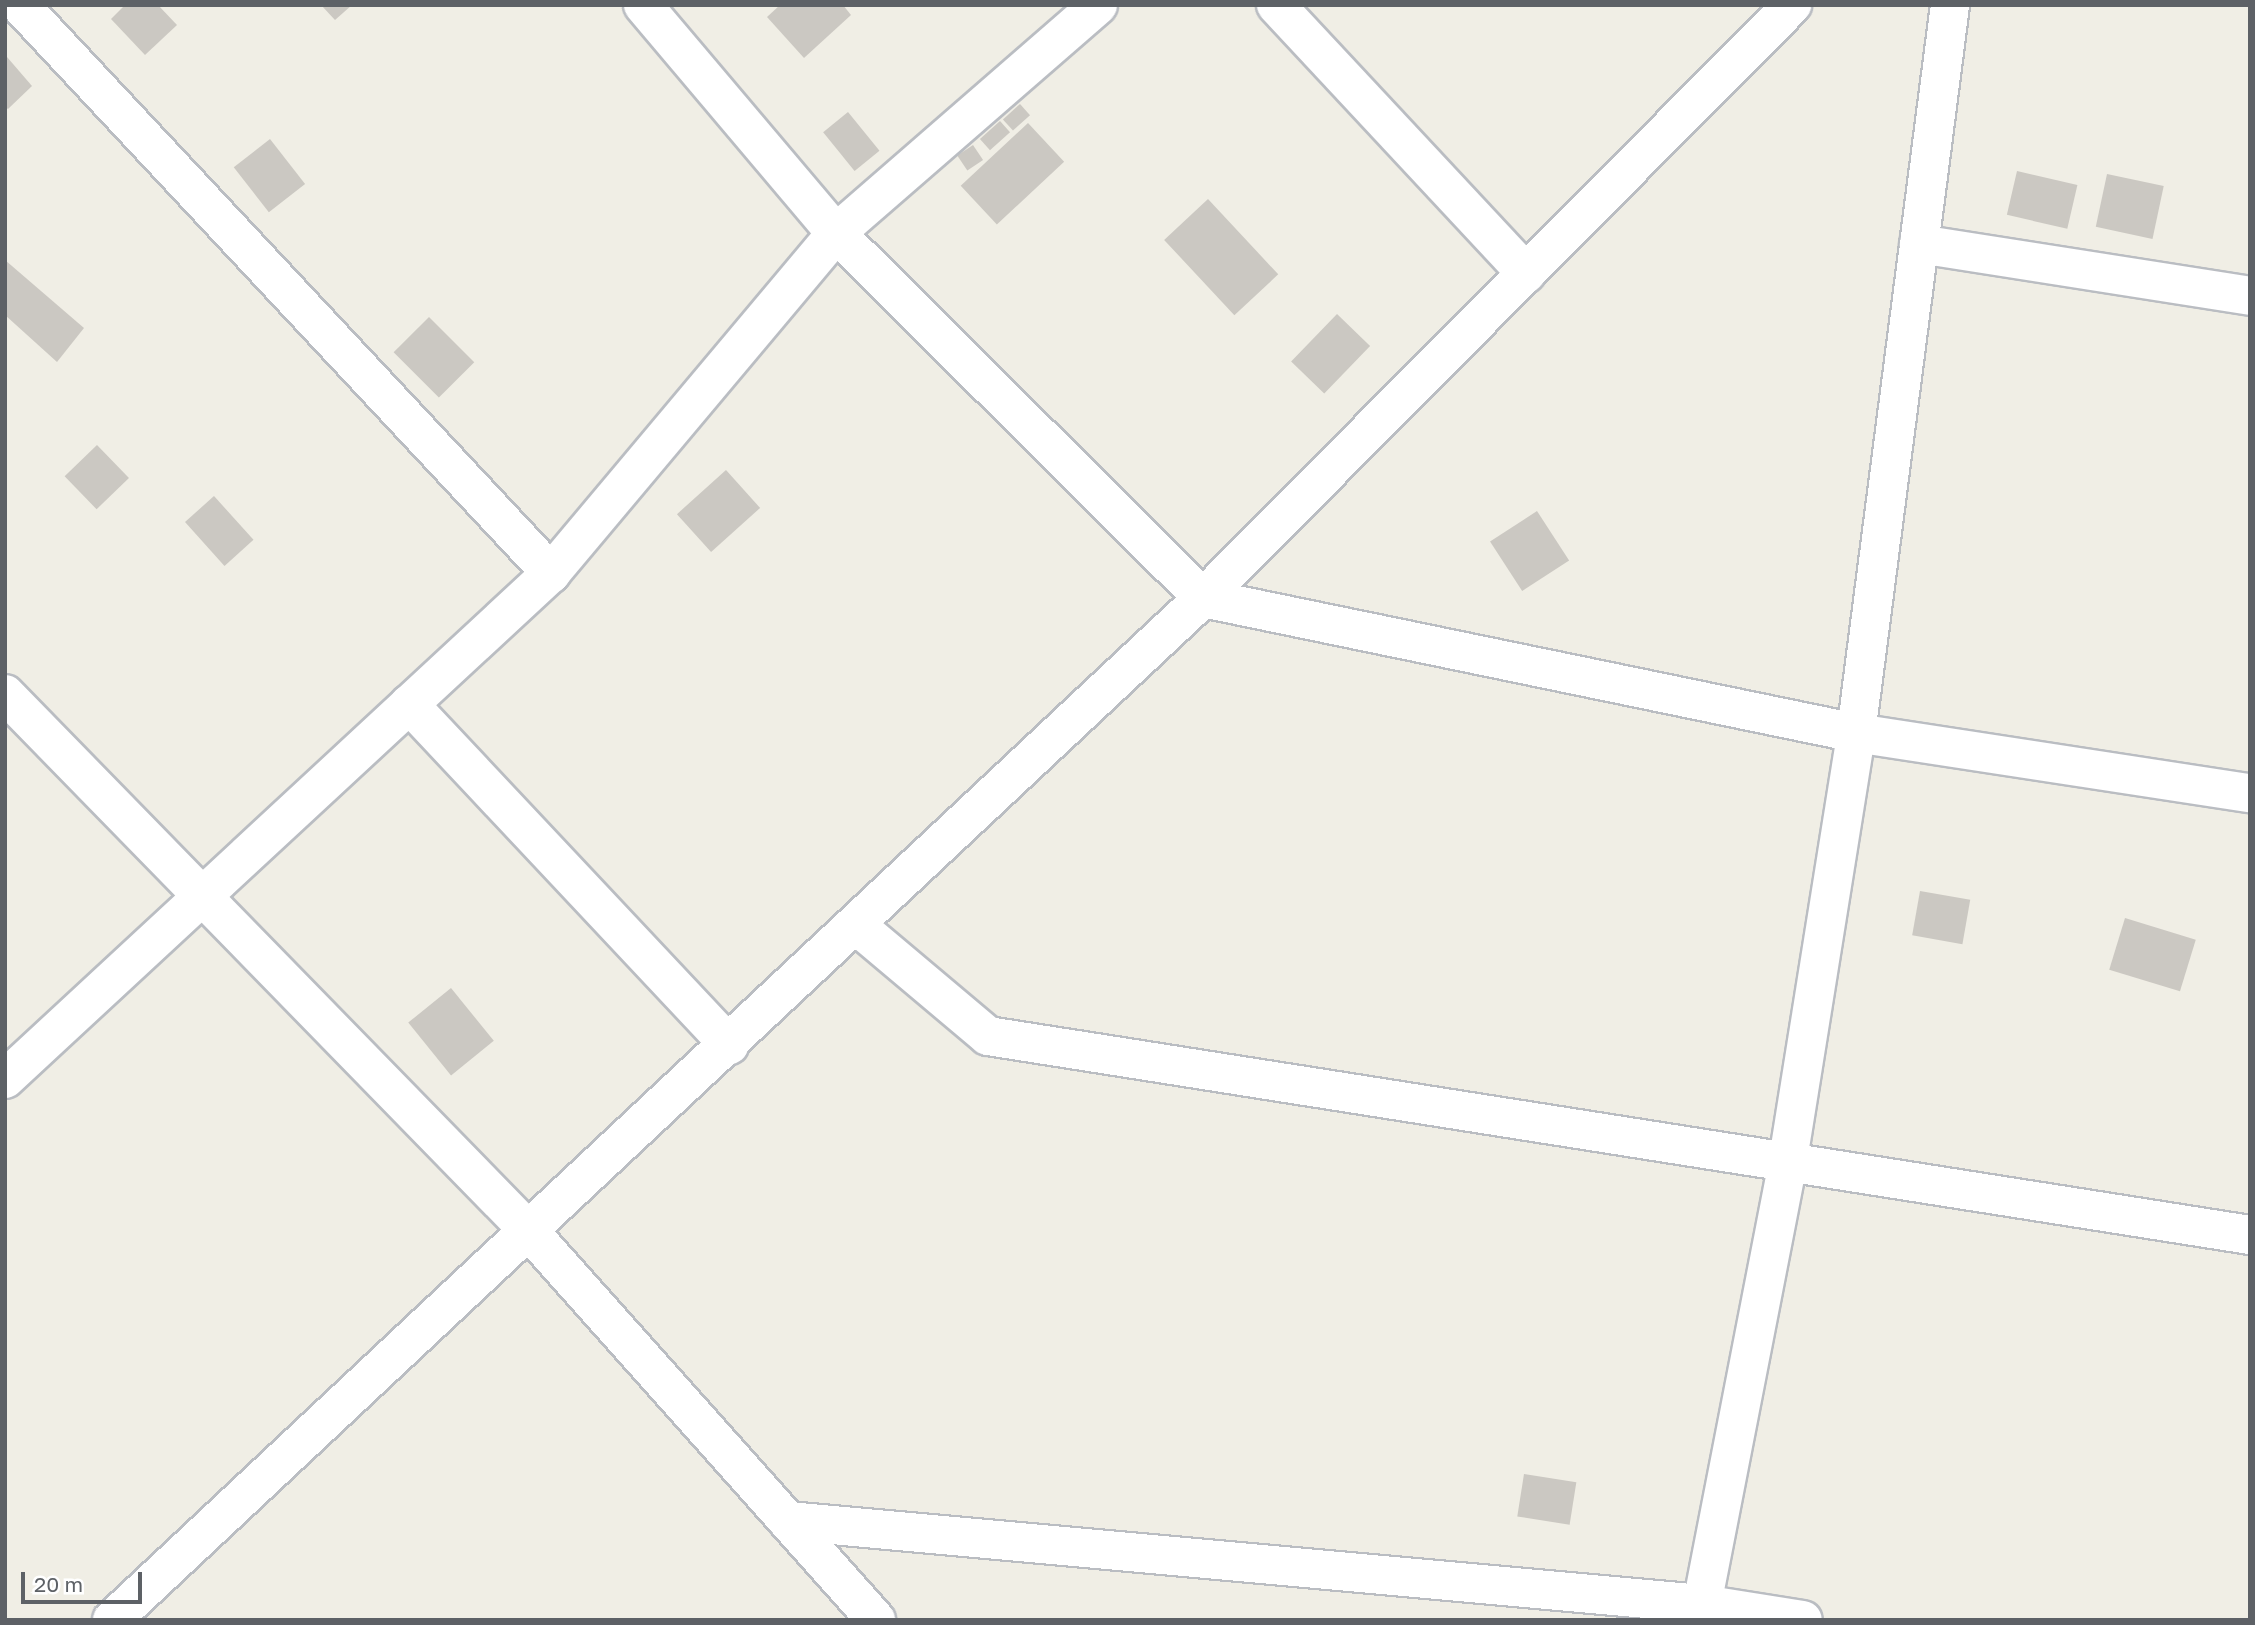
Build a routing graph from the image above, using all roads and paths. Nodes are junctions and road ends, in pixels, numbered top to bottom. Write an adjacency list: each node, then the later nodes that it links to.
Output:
1 (20, 5): 11 (street)
2 (642, 5): 7 (street)
3 (1098, 5): 7 (street)
4 (1276, 5): 9 (street)
5 (1792, 5): 9 (street)
6 (1950, 5): 8 (street)
7 (836, 233): 11 (street); 12 (street)
8 (1919, 244): 10 (street); 15 (street)
9 (1526, 273): 12 (street)
10 (2250, 296)
11 (551, 573): 14 (street)
12 (1203, 598): 15 (street); 18 (street)
13 (5, 694): 17 (street)
14 (409, 704): 17 (street); 19 (street)
15 (1856, 733): 16 (street); 21 (street)
16 (2250, 793)
17 (202, 896): 20 (street); 22 (street)
18 (856, 925): 19 (street); 21 (street)
19 (729, 1045): 22 (street)
20 (5, 1079)
21 (1787, 1166): 23 (street); 25 (street)
22 (530, 1232): 24 (street); 26 (street)
23 (2250, 1236)
24 (788, 1521): 25 (street); 27 (street)
25 (1700, 1612): 28 (street)
26 (112, 1620)
27 (876, 1620)
28 (1803, 1620)

